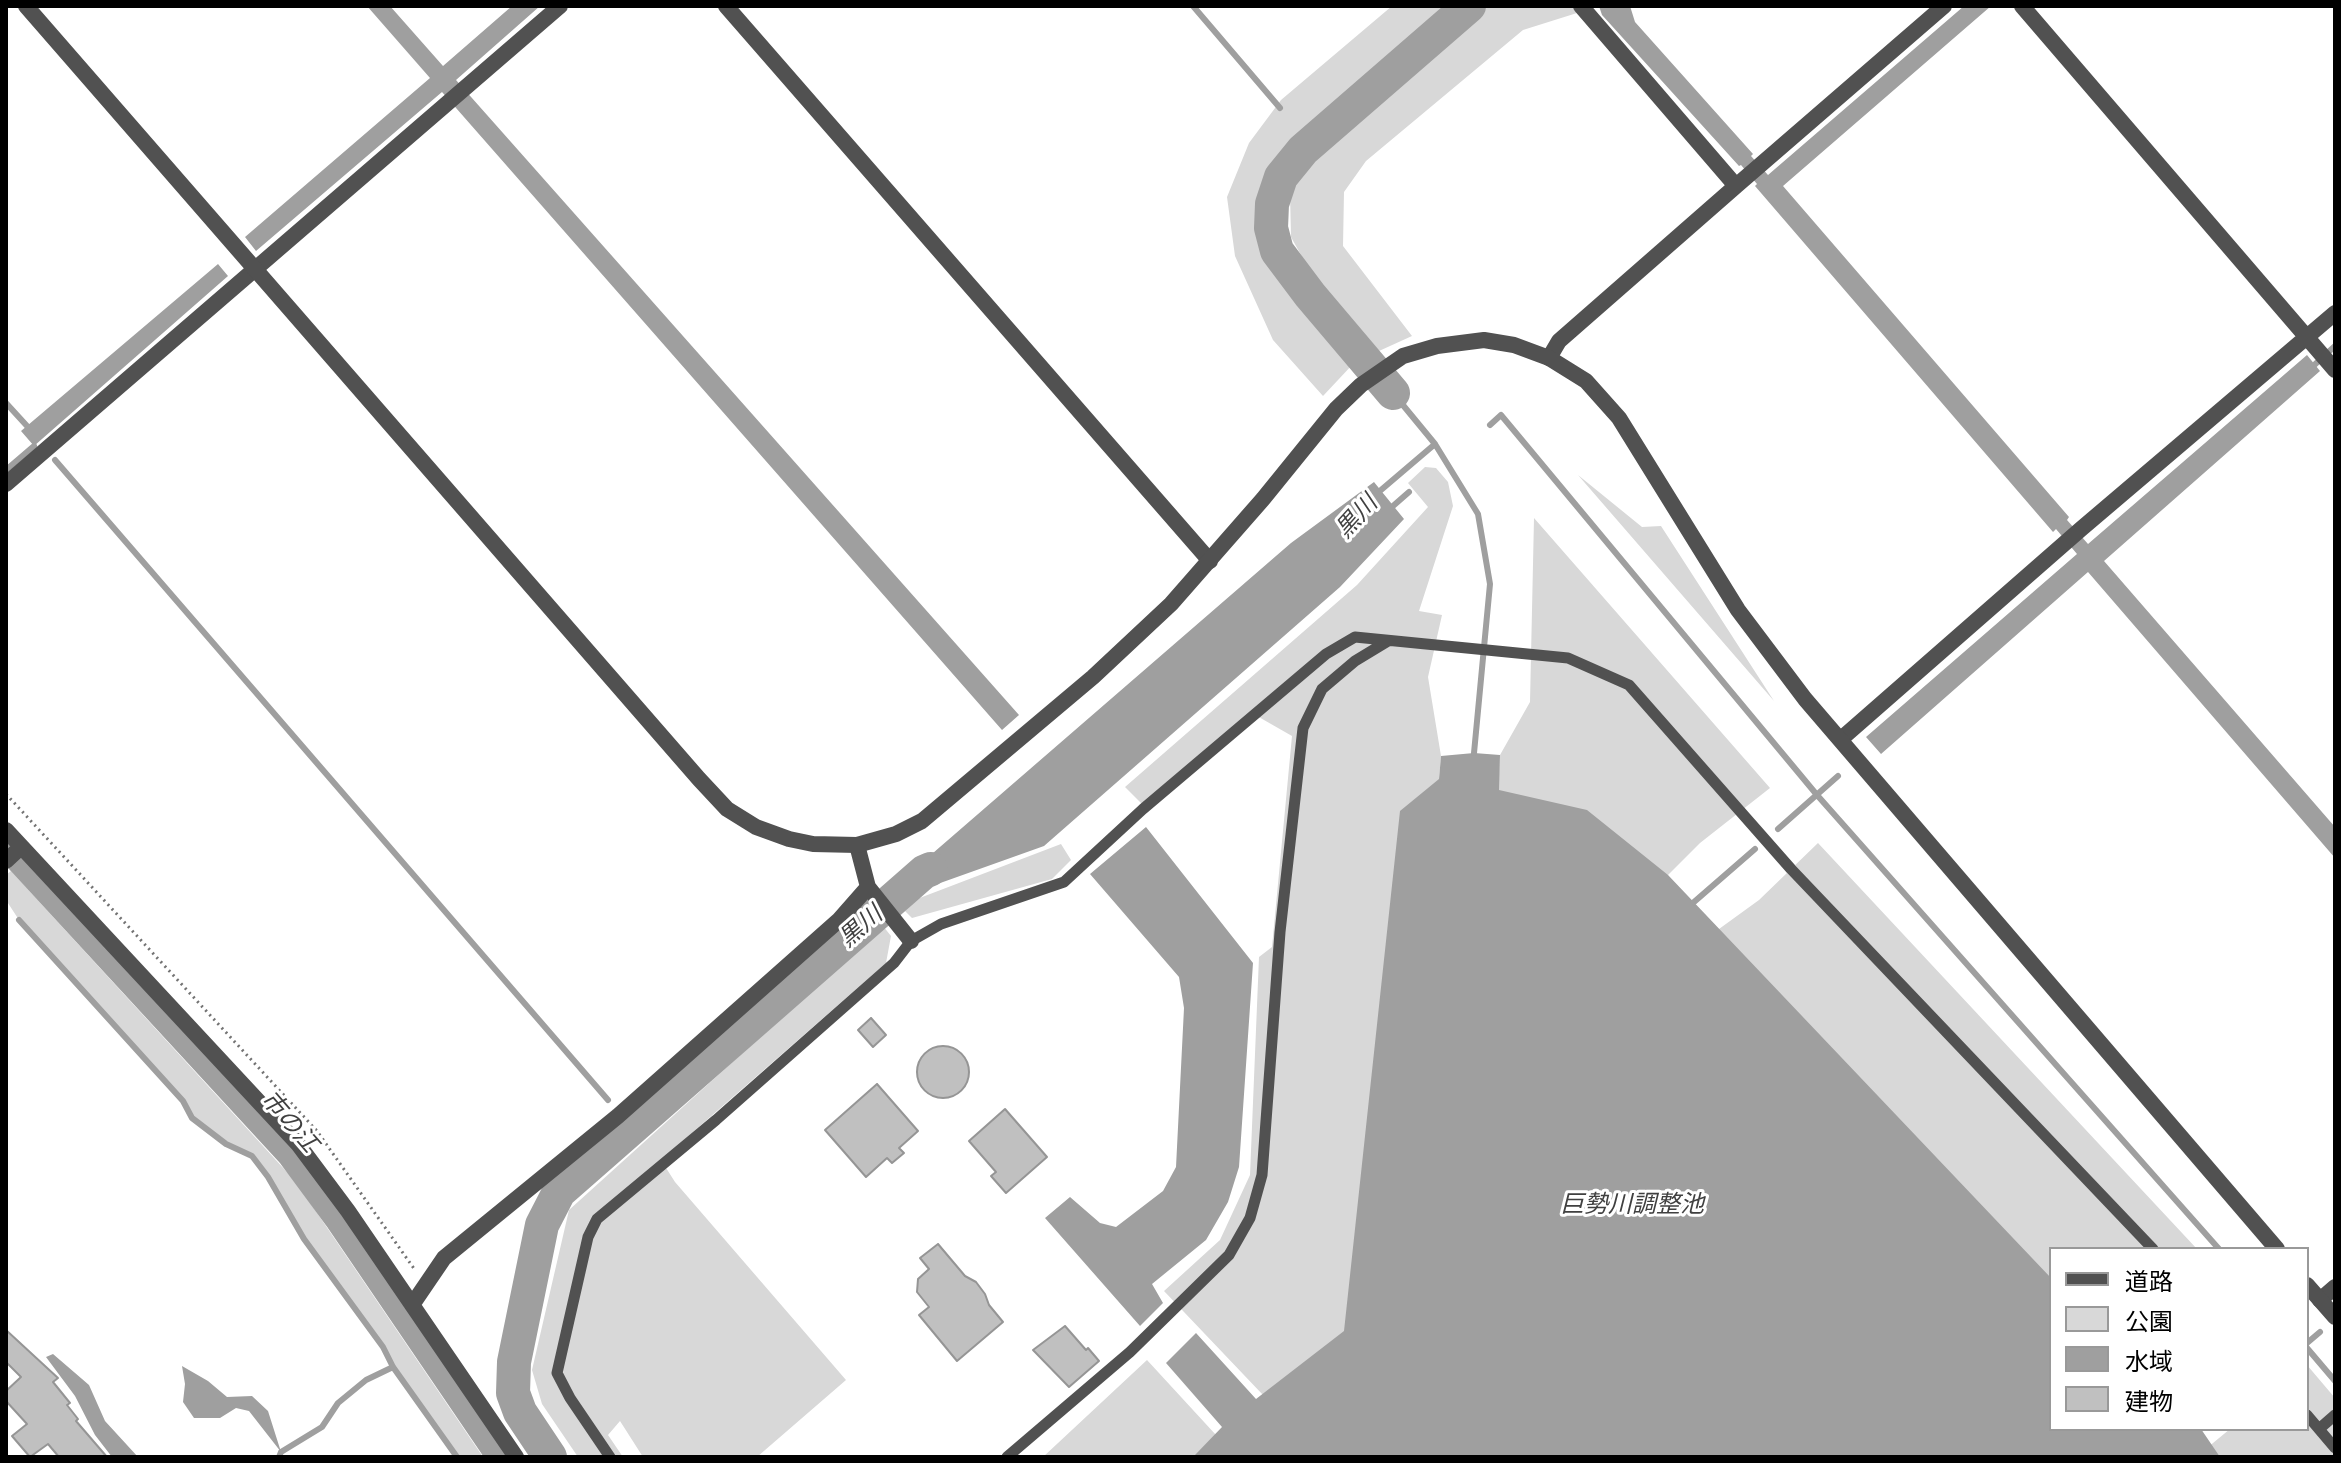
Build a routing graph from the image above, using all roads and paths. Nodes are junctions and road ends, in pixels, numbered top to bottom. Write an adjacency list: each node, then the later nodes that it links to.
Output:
1 (26, 6): 8 (street)
2 (560, 6): 8 (street)
3 (726, 6): 13 (street)
4 (1581, 6): 7 (street)
5 (2022, 6): 10 (street)
6 (1936, 9): 7 (street)
7 (1740, 182): 11 (street)
8 (255, 270): 12 (street); 18 (street)
9 (2335, 313): 10 (street)
10 (2322, 355): 15 (street)
11 (1549, 358): 13 (street); 15 (street)
12 (6, 484)
13 (1210, 561): 18 (street)
14 (1389, 640): 22 (lane); 23 (lane); 37 (lane)
15 (1841, 739): 24 (street)
16 (6, 794): 25 (path)
17 (6, 830): 19 (street)
18 (857, 845): 21 (street)
19 (21, 847): 20 (street); 29 (street)
20 (6, 861)
21 (868, 887): 22 (street); 25 (street)
22 (911, 941): 36 (lane)
23 (2151, 1247)
24 (2275, 1247)
25 (428, 1279): 29 (street)
26 (2309, 1287): 28 (street)
27 (2335, 1287): 28 (street)
28 (2320, 1300): 30 (street)
29 (412, 1305): 35 (street)
30 (2335, 1317)
31 (2335, 1415): 33 (lane)
32 (2309, 1417): 33 (lane)
33 (2319, 1429): 34 (lane)
34 (2335, 1448)
35 (516, 1457)
36 (610, 1457)
37 (1007, 1457)

